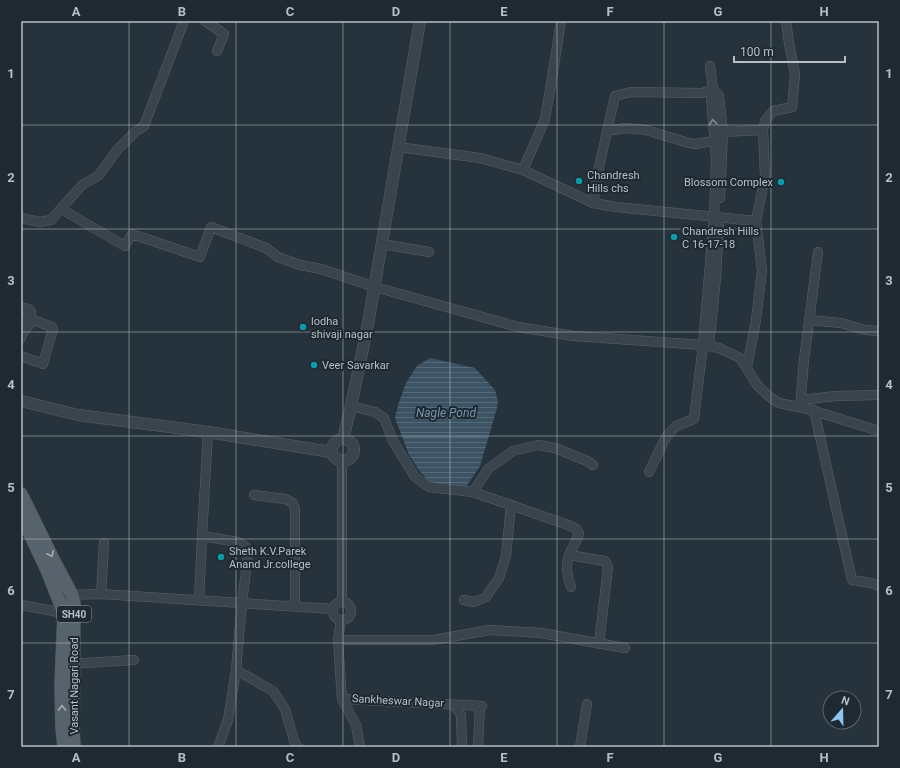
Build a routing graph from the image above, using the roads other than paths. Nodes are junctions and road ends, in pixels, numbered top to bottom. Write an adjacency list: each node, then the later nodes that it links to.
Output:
1 (184, 21): 15 (street)
2 (205, 21): 6 (street)
3 (420, 21): 12 (street)
4 (560, 21): 13 (street)
5 (786, 21): 9 (street)
6 (217, 51)
7 (710, 66): 8 (street)
8 (713, 90): 10 (street); 11 (street)
9 (763, 130): 11 (street); 18 (street)
10 (606, 131): 11 (street); 14 (street)
11 (720, 137): 16 (street)
12 (398, 146): 13 (street); 19 (street)
13 (523, 170): 14 (street)
14 (593, 203): 16 (street)
15 (61, 209): 17 (street); 22 (street)
16 (716, 217): 18 (street); 28 (street)
17 (21, 218)
18 (756, 221): 30 (street)
19 (382, 244): 20 (street); 22 (street)
20 (429, 252)
21 (818, 252): 24 (street)
22 (375, 287): 28 (street); 34 (street)
23 (21, 307): 25 (street)
24 (809, 320): 26 (street); 33 (street)
25 (22, 324)
26 (879, 331)
27 (21, 336): 29 (street)
28 (706, 346): 30 (street); 42 (street)
29 (21, 356)
30 (747, 367): 33 (street)
31 (879, 395): 33 (street)
32 (21, 402): 37 (street)
33 (801, 404): 35 (street)
34 (351, 406): 38 (street); 43 (street)
35 (814, 410): 36 (street); 51 (street)
36 (879, 431)
37 (208, 432): 39 (street); 48 (street)
38 (343, 439): 39 (street); 40 (street)
39 (332, 452): 40 (street)
40 (342, 462): 58 (street)
41 (593, 466): 43 (street)
42 (649, 472)
43 (473, 492): 46 (street)
44 (21, 494): 55 (main road, Vasant Nagari Road / SH40, one-way to 55)
45 (254, 495): 61 (street)
46 (511, 505): 50 (street); 57 (street)
47 (21, 514): 54 (main road, Vasant Nagari Road / SH40)
48 (202, 536): 56 (street); 59 (street)
49 (104, 542): 53 (street)
50 (569, 555): 52 (street); 66 (street)
51 (879, 586)
52 (571, 587)
53 (101, 594): 55 (street); 56 (street)
54 (58, 595): 55 (street); 63 (main road, Vasant Nagari Road / SH40)
55 (72, 595): 69 (main road, Vasant Nagari Road / SH40)
56 (199, 600): 59 (street)
57 (464, 600)
58 (342, 602): 62 (street); 64 (street)
59 (242, 603): 61 (street); 70 (street)
60 (21, 606): 63 (street)
61 (295, 606): 62 (street)
62 (333, 609): 64 (street)
63 (64, 613): 69 (main road, Vasant Nagari Road / SH40)
64 (341, 620): 65 (street)
65 (338, 640): 66 (street); 71 (street)
66 (599, 644): 67 (street)
67 (624, 648)
68 (134, 660): 69 (street)
69 (68, 664): 74 (main road, Vasant Nagari Road / SH40, one-way to 69); 75 (main road, Vasant Nagari Road / SH40)
70 (236, 670): 76 (street); 77 (street)
71 (342, 699): 73 (street, Sankheswar Nagar); 78 (street)
72 (587, 704): 81 (street)
73 (454, 705): 79 (street, Sankheswar Nagar); 80 (street, Sankheswar Nagar)
74 (64, 747)
75 (74, 747)
76 (218, 747)
77 (298, 747)
78 (360, 747)
79 (462, 747)
80 (478, 747)
81 (580, 747)

